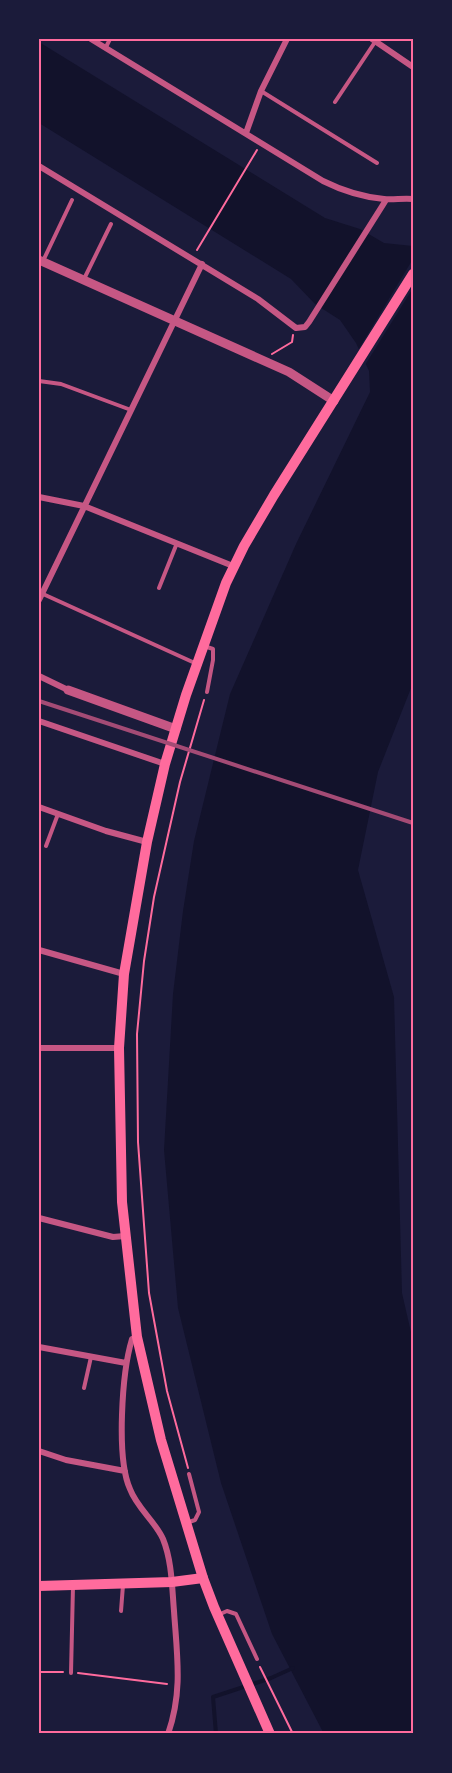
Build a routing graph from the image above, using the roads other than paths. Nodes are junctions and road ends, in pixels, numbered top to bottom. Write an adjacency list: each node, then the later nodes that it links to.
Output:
1 (91, 39): 5 (street)
2 (110, 39): 5 (lane)
3 (287, 39): 7 (street)
4 (373, 40): 6 (street); 8 (lane)
5 (106, 47): 9 (street)
6 (413, 67)
7 (261, 91): 9 (street); 10 (lane)
8 (334, 102)
9 (246, 133): 14 (street)
10 (377, 163)
11 (39, 166): 17 (street)
12 (413, 199): 14 (street)
13 (72, 200): 16 (lane)
14 (386, 200): 17 (street)
15 (111, 224): 19 (lane)
16 (41, 261): 19 (street)
17 (202, 264): 20 (street)
18 (413, 274): 22 (main road)
19 (83, 279): 20 (street)
20 (174, 320): 22 (street); 23 (street)
21 (39, 381): 23 (lane)
22 (334, 401): 27 (main road)
23 (132, 410): 25 (street)
24 (39, 497): 25 (street)
25 (84, 506): 26 (street); 29 (street)
26 (177, 543): 27 (street); 28 (lane)
27 (233, 566): 30 (main road)
28 (159, 588)
29 (41, 597): 31 (lane)
30 (203, 646): 31 (main road); 34 (lane)
31 (197, 664): 36 (main road)
32 (39, 676): 33 (street)
33 (68, 690): 36 (street)
34 (207, 692)
35 (39, 721): 37 (street)
36 (176, 729): 37 (main road)
37 (165, 764): 40 (main road)
38 (39, 807): 39 (street)
39 (58, 814): 40 (street); 41 (lane)
40 (147, 842): 43 (main road)
41 (46, 846)
42 (39, 950): 43 (street)
43 (124, 974): 45 (main road)
44 (39, 1048): 45 (street)
45 (119, 1048): 47 (main road)
46 (39, 1218): 47 (street)
47 (125, 1236): 48 (main road)
48 (137, 1337): 51 (street); 56 (main road)
49 (39, 1347): 50 (street)
50 (91, 1356): 51 (street); 52 (lane)
51 (126, 1363): 54 (street)
52 (84, 1388)
53 (39, 1451): 54 (street)
54 (125, 1471): 58 (street)
55 (189, 1474): 56 (lane)
56 (185, 1523): 57 (main road)
57 (203, 1578): 58 (main road); 63 (main road)
58 (172, 1582): 59 (main road); 66 (street)
59 (123, 1584): 60 (main road); 62 (lane)
60 (73, 1585): 61 (main road); 65 (lane)
61 (39, 1586)
62 (121, 1611)
63 (217, 1615): 64 (lane); 67 (main road)
64 (257, 1659)
65 (70, 1672)
66 (168, 1734)
67 (270, 1734)

